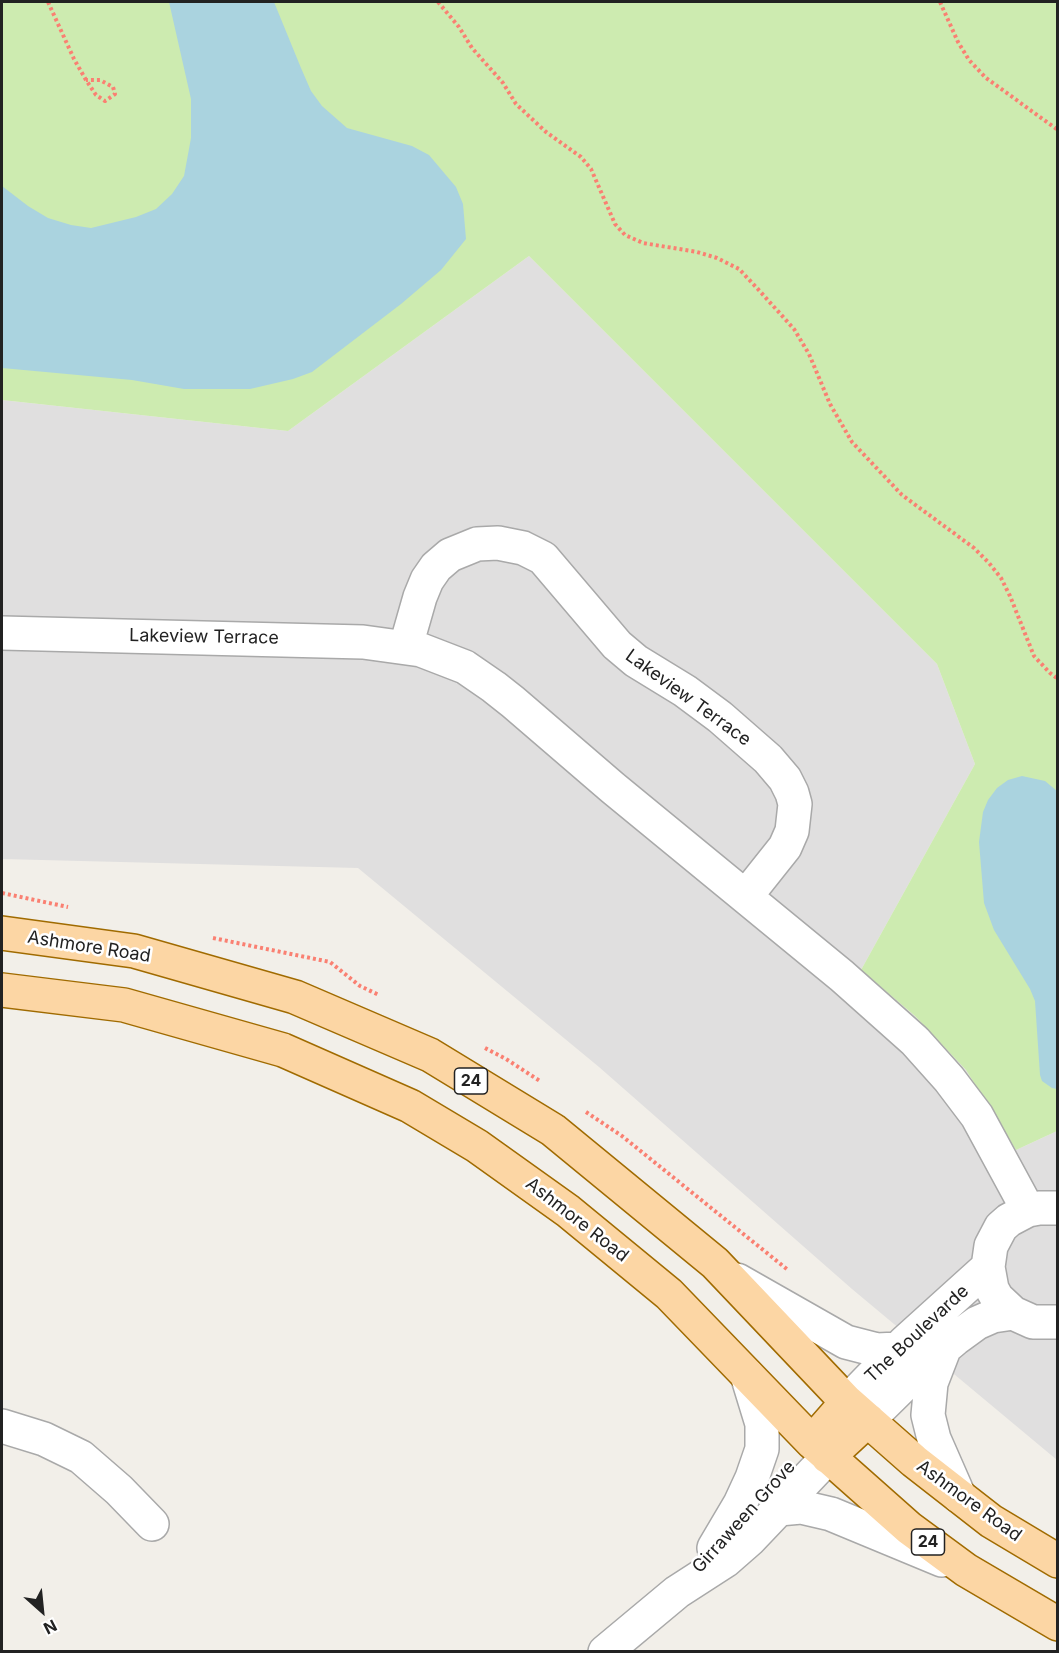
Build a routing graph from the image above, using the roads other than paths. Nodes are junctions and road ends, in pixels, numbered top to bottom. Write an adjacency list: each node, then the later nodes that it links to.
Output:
1 (2, 633): 2 (street, Lakeview Terrace)
2 (406, 646): 3 (street, Lakeview Terrace); 3 (street, Lakeview Terrace)
3 (746, 896): 8 (street, Lakeview Terrace)
4 (2, 927): 6 (street)
5 (2, 933): 6 (main road, Ashmore Road / 24)
6 (43, 938): 10 (main road, Ashmore Road / 24)
7 (2, 990): 15 (main road, Ashmore Road / 24)
8 (1042, 1209): 9 (street)
9 (988, 1267): 11 (street); 14 (street, The Boulevarde)
10 (723, 1271): 14 (street); 16 (main road, Ashmore Road / 24)
11 (1013, 1313): 12 (street); 13 (street, The Boulevarde)
12 (1058, 1322)
13 (947, 1345): 16 (street, The Boulevarde); 19 (street)
14 (898, 1349): 16 (street, The Boulevarde)
15 (747, 1376): 18 (main road, Ashmore Road / 24); 22 (street)
16 (857, 1411): 18 (main road); 19 (main road, Ashmore Road / 24)
17 (2, 1426): 21 (street)
18 (820, 1450): 20 (street, Girraween Grove); 22 (street, Girraween Grove); 24 (main road, Ashmore Road / 24)
19 (959, 1496): 23 (main road, Ashmore Road / 24)
20 (779, 1509): 24 (street); 25 (street, Girraween Grove)
21 (152, 1524)
22 (714, 1548): 25 (street, Girraween Grove)
23 (1058, 1561)
24 (966, 1570): 26 (main road, Ashmore Road / 24)
25 (677, 1592): 27 (street, Girraween Grove)
26 (1058, 1624)
27 (606, 1652)

